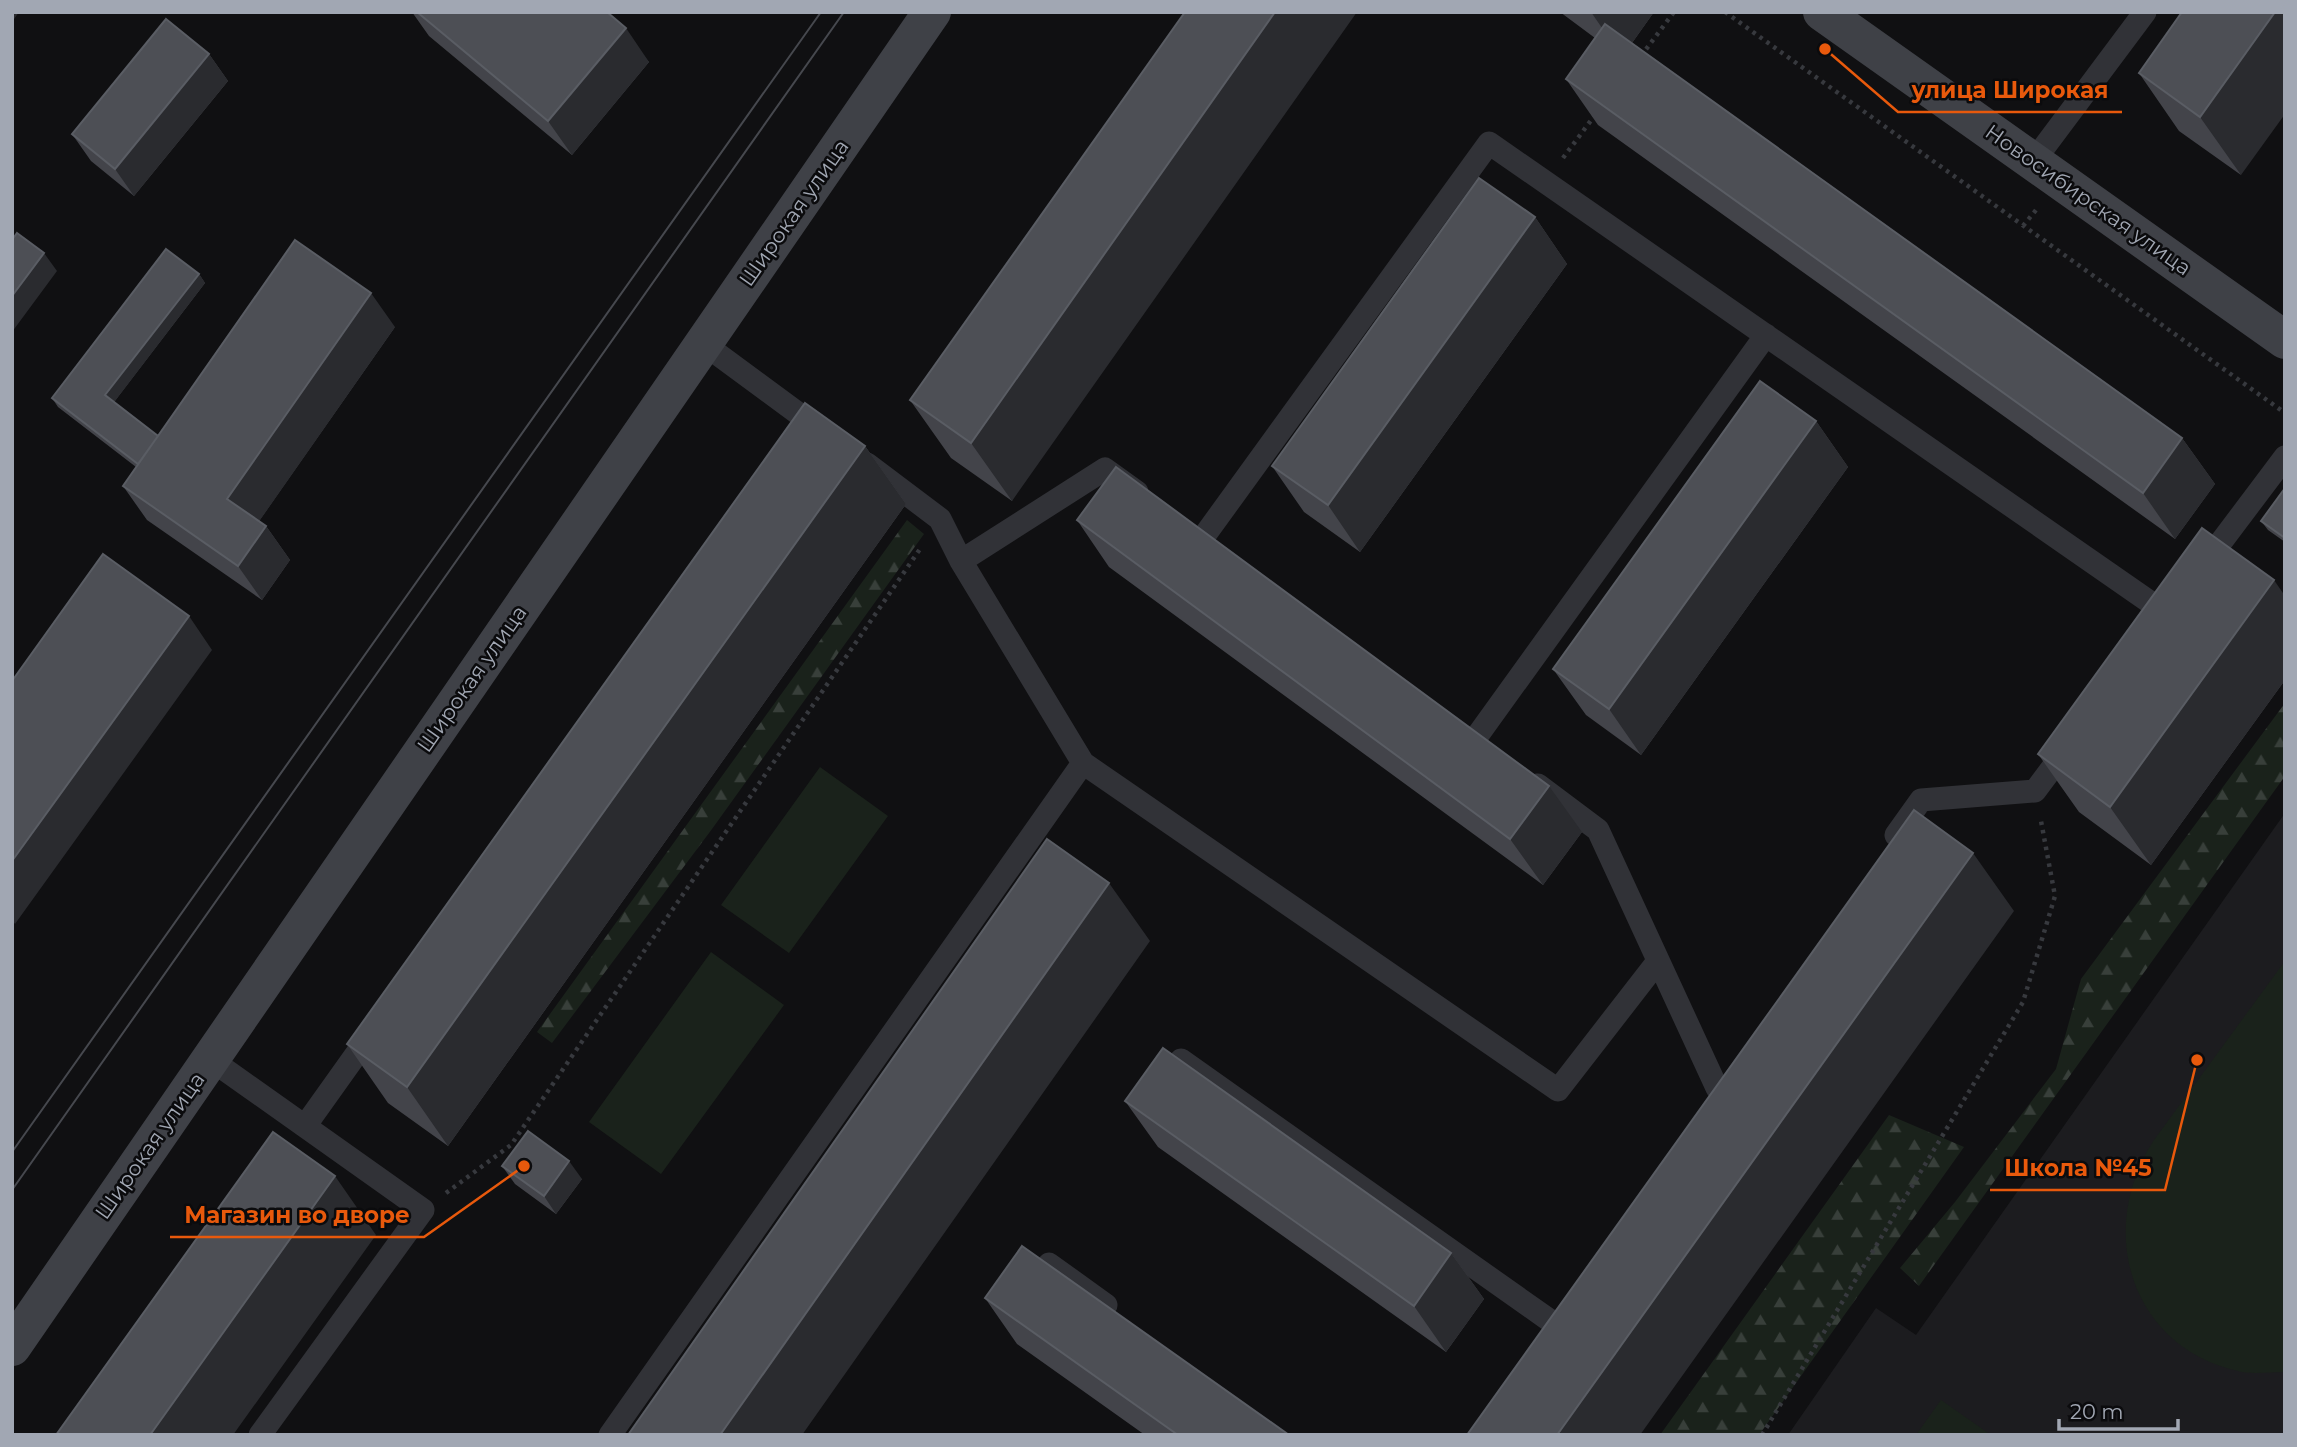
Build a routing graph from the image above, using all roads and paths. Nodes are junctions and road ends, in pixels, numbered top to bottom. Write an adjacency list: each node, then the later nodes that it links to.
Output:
1 (932, 12): 12 (street, Широкая улица)
2 (1674, 12): 6 (path)
3 (1725, 12): 13 (path)
4 (1822, 12): 8 (street, Новосибирская улица)
5 (2145, 12): 8 (lane)
6 (1634, 65)
7 (1602, 107): 9 (path)
8 (2033, 162): 11 (street, Новосибирская улица)
9 (1545, 181): 10 (lane); 20 (lane)
10 (1766, 335): 23 (lane); 27 (lane)
11 (2285, 340)
12 (704, 344): 14 (lane); 35 (street, Широкая улица)
13 (2285, 413)
14 (811, 423): 15 (lane); 18 (lane)
15 (795, 446)
16 (2285, 457): 23 (lane)
17 (1159, 508): 22 (lane)
18 (940, 519): 22 (lane); 41 (path)
19 (1180, 523): 20 (lane)
20 (1202, 539): 21 (lane)
21 (1224, 555)
22 (961, 561): 29 (lane)
23 (2167, 614): 24 (lane)
24 (2151, 636)
25 (1453, 723): 27 (lane)
26 (2077, 735): 31 (lane)
27 (1475, 739): 28 (lane)
28 (1497, 756)
29 (1083, 763): 33 (lane); 49 (lane)
30 (1520, 772): 33 (lane)
31 (2035, 791): 32 (lane); 50 (path)
32 (1882, 855)
33 (1658, 961): 38 (lane)
34 (386, 1013): 40 (lane)
35 (210, 1059): 40 (lane); 47 (street, Широкая улица)
36 (1181, 1060): 45 (lane)
37 (1733, 1066): 38 (lane)
38 (1717, 1088): 39 (lane)
39 (1701, 1111)
40 (305, 1126): 41 (lane)
41 (423, 1210): 48 (lane)
42 (1049, 1264): 44 (lane)
43 (1568, 1300): 45 (lane)
44 (1128, 1321)
45 (1552, 1322): 46 (lane)
46 (1536, 1345)
47 (12, 1347)
48 (260, 1435)
49 (610, 1435)
50 (1762, 1435)

